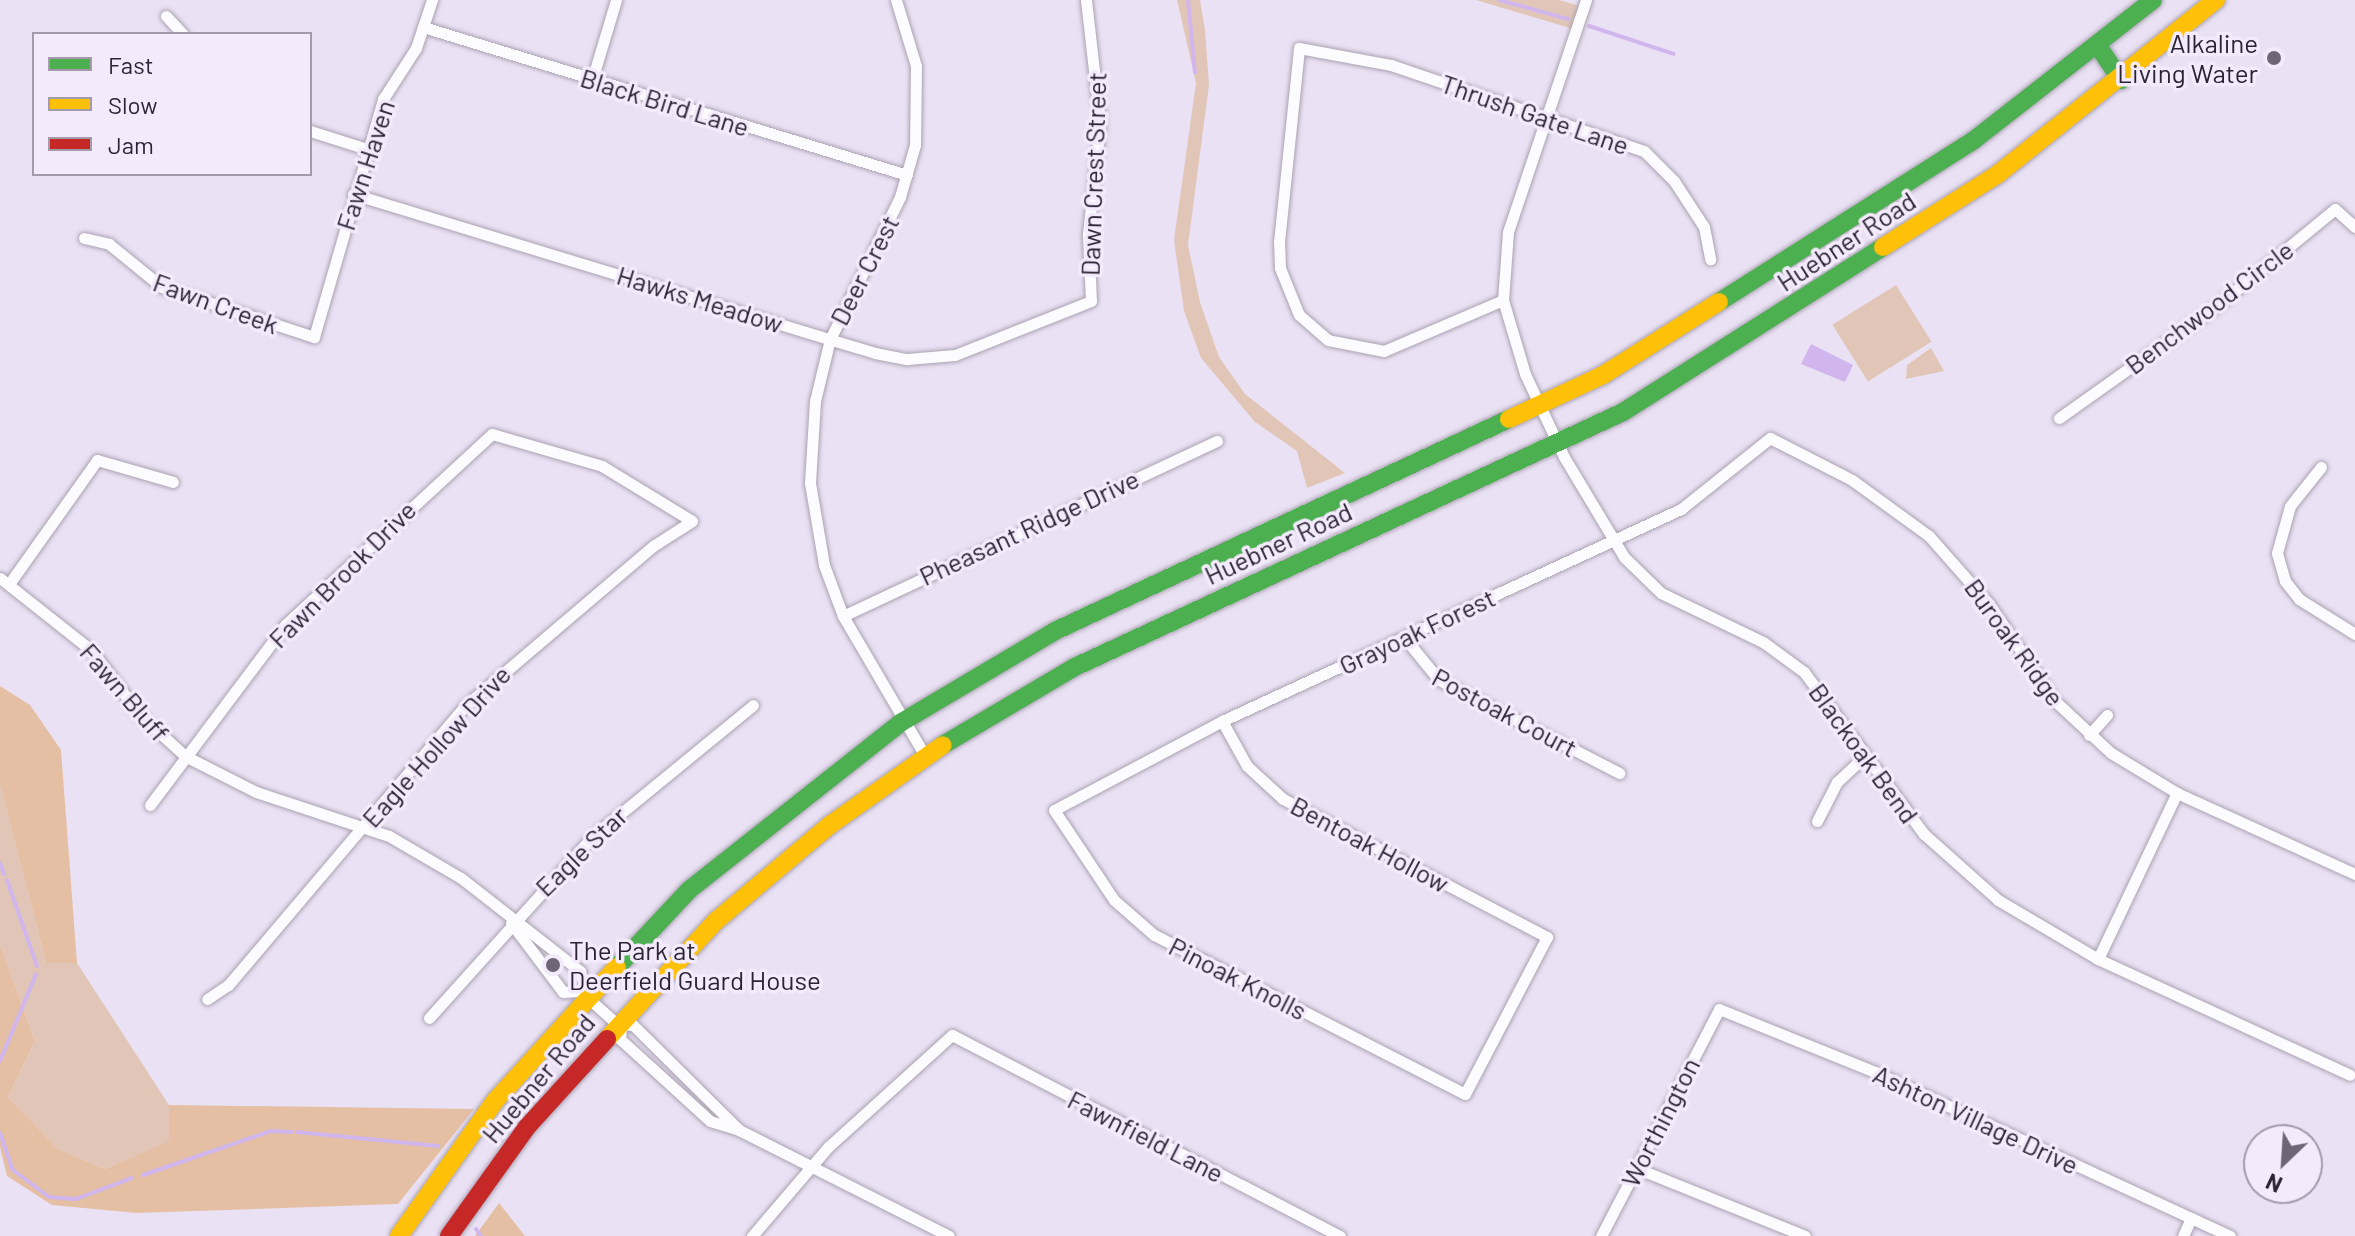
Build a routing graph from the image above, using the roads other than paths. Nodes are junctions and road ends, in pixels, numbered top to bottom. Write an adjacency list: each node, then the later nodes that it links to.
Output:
1 (432, 0): 9 (street, Fawn Haven)
2 (616, 0): 12 (street)
3 (896, 0): 17 (street, Deer Crest)
4 (1086, 0): 23 (street, Dawn Crest Street)
5 (1586, 0): 14 (street, Blackoak Bend)
6 (2153, 0): 11 (main road, Huebner Road)
7 (2216, 0): 13 (main road, Huebner Road)
8 (166, 16): 10 (street)
9 (423, 27): 12 (street, Black Bird Lane); 16 (street, Fawn Haven)
10 (181, 32)
11 (2098, 46): 13 (main road); 26 (main road, Huebner Road)
12 (592, 80): 17 (street, Black Bird Lane)
13 (2121, 80): 31 (main road, Huebner Road)
14 (1547, 116): 21 (street, Thrush Gate Lane); 22 (street, Blackoak Bend); 22 (street, Thrush Gate Lane)
15 (312, 132): 16 (street)
16 (367, 149): 18 (street, Fawn Haven)
17 (907, 175): 25 (street, Deer Crest)
18 (353, 194): 24 (street, Fawn Haven); 25 (street, Hawks Meadow)
19 (2355, 227): 27 (street, Benchwood Circle)
20 (84, 238): 24 (street, Fawn Creek)
21 (1710, 259)
22 (1503, 300): 26 (street, Blackoak Bend)
23 (1091, 301): 25 (street, Hawks Meadow)
24 (314, 337)
25 (830, 339): 36 (street, Deer Crest)
26 (1541, 405): 31 (street, Blackoak Bend); 42 (main road, Huebner Road)
27 (2059, 418)
28 (492, 434): 44 (street, Fawn Brook Drive); 52 (street, Eagle Hollow Drive)
29 (1770, 438): 34 (street, Grayoak Forest); 43 (street, Buroak Ridge)
30 (1217, 441): 36 (street, Pheasant Ridge Drive)
31 (1558, 442): 34 (street, Blackoak Bend); 45 (main road, Huebner Road)
32 (2321, 467): 37 (street)
33 (173, 482): 35 (street)
34 (1613, 541): 38 (street, Grayoak Forest); 46 (street, Blackoak Bend)
35 (4, 581): 44 (street, Fawn Bluff)
36 (843, 616): 42 (street, Deer Crest)
37 (2355, 634)
38 (1404, 637): 41 (street, Grayoak Forest); 47 (street, Postoak Court)
39 (753, 705): 54 (street, Eagle Star)
40 (2107, 715): 43 (street)
41 (1222, 721): 50 (street, Grayoak Forest); 62 (street, Bentoak Hollow)
42 (902, 722): 45 (street, Deer Crest); 56 (main road, Huebner Road)
43 (2089, 735): 48 (street, Buroak Ridge)
44 (185, 756): 49 (street, Fawn Brook Drive); 52 (street, Fawn Bluff)
45 (925, 756): 60 (main road, Huebner Road)
46 (1865, 756): 51 (street); 55 (street, Blackoak Bend)
47 (1619, 773)
48 (2177, 793): 53 (street, Buroak Ridge); 55 (street)
49 (150, 805)
50 (1054, 810): 62 (street, Pinoak Knolls)
51 (1817, 821)
52 (364, 826): 54 (street, Fawn Bluff); 57 (street, Eagle Hollow Drive)
53 (2355, 874)
54 (510, 922): 56 (street, Fawn Bluff); 56 (street, Fawn Bluff); 59 (street, Eagle Star)
55 (2098, 959): 61 (street, Blackoak Bend)
56 (584, 994): 60 (street); 67 (main road, Huebner Road)
57 (207, 999)
58 (1719, 1009): 65 (street, Worthington); 66 (street, Ashton Village Drive)
59 (429, 1018)
60 (619, 1025): 63 (street); 63 (street); 68 (main road, Huebner Road)
61 (2350, 1075)
62 (1465, 1094)
63 (739, 1130): 64 (street)
64 (811, 1165): 69 (street); 70 (street); 71 (street, Fawnfield Lane)
65 (1636, 1168): 72 (street, Worthington); 73 (street)
66 (2191, 1218): 74 (street); 75 (street, Ashton Village Drive)
67 (399, 1236)
68 (449, 1236)
69 (752, 1236)
70 (949, 1236)
71 (1340, 1236)
72 (1601, 1236)
73 (1805, 1236)
74 (2183, 1236)
75 (2230, 1236)

